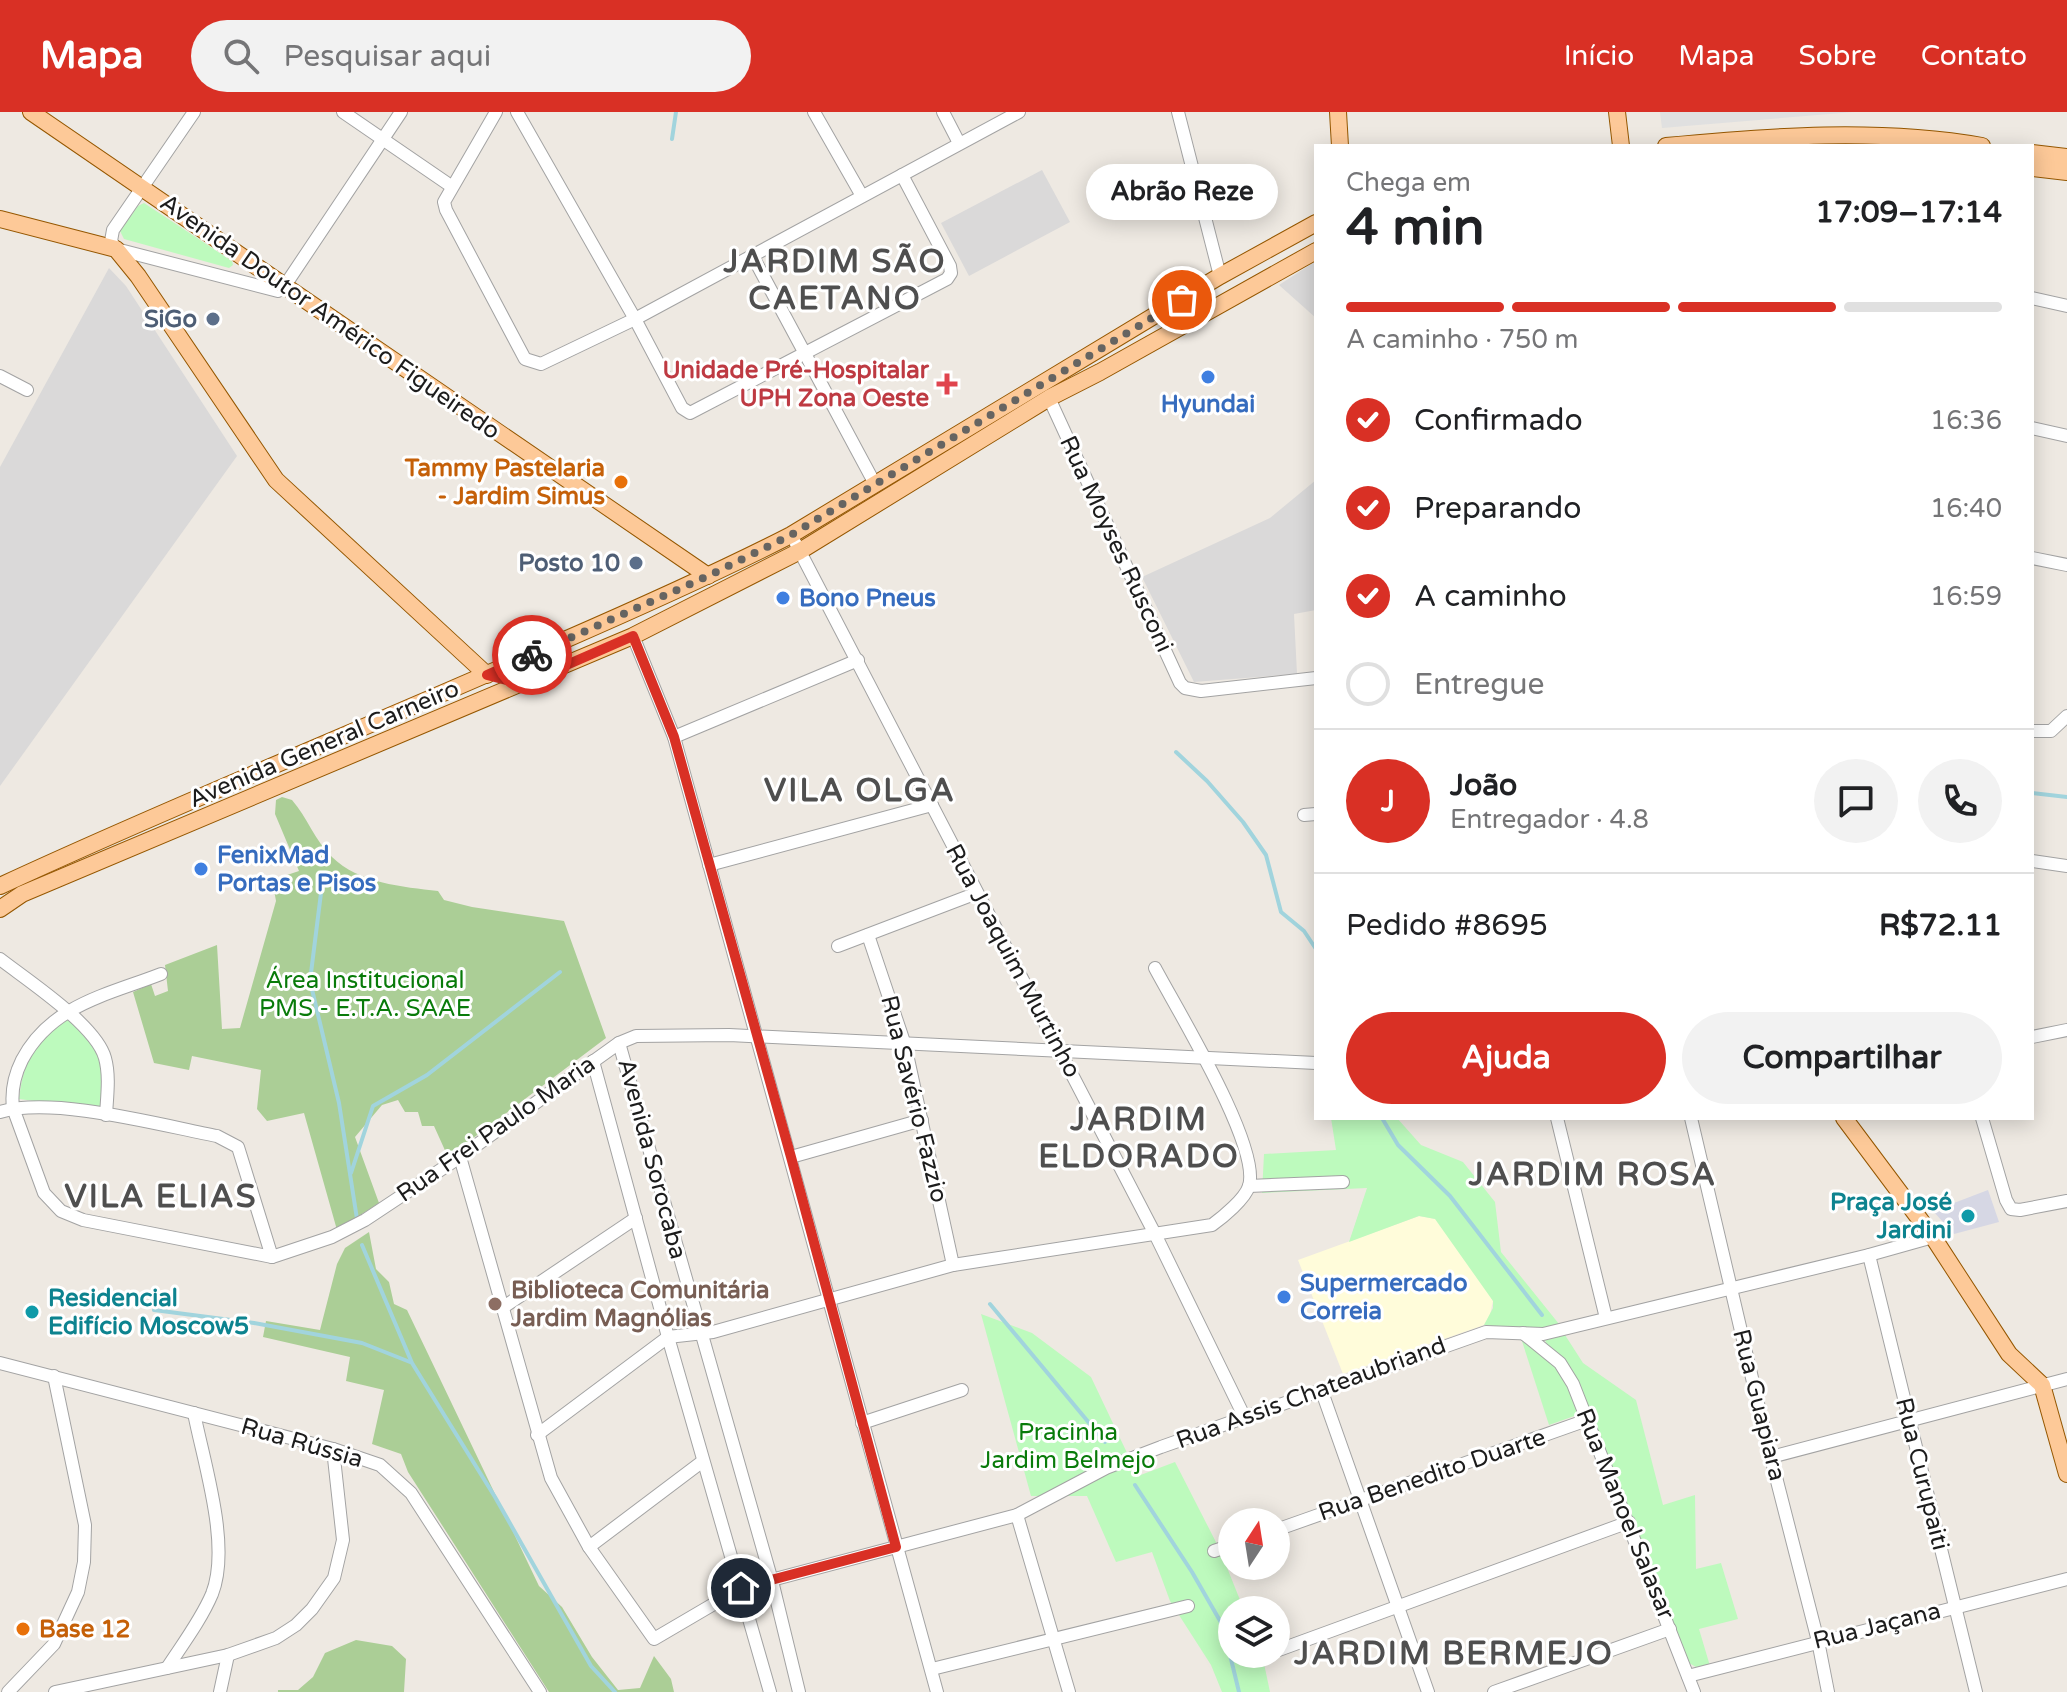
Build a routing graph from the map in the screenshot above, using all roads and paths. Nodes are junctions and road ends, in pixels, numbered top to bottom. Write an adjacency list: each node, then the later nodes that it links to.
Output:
1 (31, 112): 25 (main road, Avenida Doutor Américo Figueiredo)
2 (194, 112): 25 (street)
3 (343, 112): 13 (street)
4 (401, 112): 13 (street)
5 (496, 112): 24 (street)
6 (517, 112): 36 (street)
7 (814, 112): 26 (street)
8 (943, 112): 14 (street)
9 (1019, 112): 14 (street)
10 (1178, 112): 32 (street)
11 (1338, 112): 15 (main road)
12 (1617, 112): 16 (main road)
13 (383, 140): 24 (street); 33 (street)
14 (959, 143): 23 (street)
15 (1340, 144)
16 (1621, 144)
17 (1697, 144): 18 (main road)
18 (1961, 144)
19 (2034, 153): 20 (main road)
20 (2067, 157)
21 (2034, 168): 22 (main road)
22 (2067, 172)
23 (902, 175): 26 (street); 37 (street)
24 (451, 186): 36 (street)
25 (143, 188): 29 (street); 33 (main road, Avenida Doutor Américo Figueiredo)
26 (862, 196): 31 (street)
27 (0, 219): 29 (main road)
28 (1314, 224): 32 (main road, Avenida General Carneiro)
29 (116, 249): 33 (street); 50 (main road)
30 (1314, 252): 40 (main road, Avenida General Carneiro)
31 (752, 255): 36 (street); 37 (street)
32 (1220, 276): 43 (main road, Avenida General Carneiro)
33 (284, 287): 48 (main road, Avenida Doutor Américo Figueiredo)
34 (2034, 298): 35 (street)
35 (2067, 306)
36 (635, 319): 37 (street)
37 (806, 352): 43 (street)
38 (0, 376): 39 (street)
39 (27, 390)
40 (1049, 398): 45 (main road, Avenida General Carneiro); 53 (street, Rua Moyses Rusconi)
41 (2034, 428): 42 (street)
42 (2067, 436)
43 (875, 484): 44 (main road, Avenida General Carneiro)
44 (791, 535): 45 (street, Rua Joaquim Murtinho); 48 (main road, Avenida General Carneiro)
45 (800, 551): 49 (main road, Avenida General Carneiro); 51 (street, Rua Joaquim Murtinho)
46 (2034, 558): 47 (street)
47 (2067, 565)
48 (708, 576): 52 (main road, Avenida General Carneiro)
49 (633, 636): 55 (main road, Avenida General Carneiro); 58 (street)
50 (472, 660): 52 (main road); 54 (main road)
51 (858, 660): 58 (street); 59 (street, Rua Joaquim Murtinho)
52 (487, 675): 54 (main road, Avenida General Carneiro); 55 (main road)
53 (1314, 678)
54 (468, 683): 63 (main road, Avenida General Carneiro)
55 (523, 684): 65 (main road, Avenida General Carneiro)
56 (2067, 716): 57 (street)
57 (2034, 731)
58 (674, 737): 61 (street)
59 (932, 805): 61 (street); 64 (street, Rua Joaquim Murtinho)
60 (2034, 861): 62 (street)
61 (709, 865): 73 (street)
62 (2066, 868)
63 (0, 886)
64 (977, 893): 66 (street); 77 (street, Rua Joaquim Murtinho)
65 (0, 909)
66 (868, 935): 67 (street); 76 (street, Rua Savério Fazzio)
67 (838, 946)
68 (0, 959): 71 (street)
69 (1155, 968): 78 (street)
70 (161, 974): 71 (street)
71 (67, 1010): 81 (street); 83 (street)
72 (2067, 1030): 74 (street)
73 (757, 1036): 75 (street, Rua Frei Paulo Maria); 76 (street, Rua Frei Paulo Maria); 90 (street)
74 (2034, 1037)
75 (619, 1043): 79 (street, Rua Frei Paulo Maria); 104 (street, Avenida Sorocaba)
76 (905, 1045): 77 (street, Rua Frei Paulo Maria); 84 (street, Rua Savério Fazzio)
77 (1059, 1049): 78 (street, Rua Frei Paulo Maria); 95 (street, Rua Joaquim Murtinho)
78 (1204, 1058): 80 (street, Rua Frei Paulo Maria); 92 (street)
79 (593, 1061): 89 (street, Rua Frei Paulo Maria); 94 (street, Avenida Sorocaba)
80 (1314, 1063)
81 (13, 1108): 82 (street); 83 (street); 98 (street)
82 (0, 1112)
83 (106, 1115): 98 (street)
84 (922, 1120): 90 (street); 99 (street, Rua Savério Fazzio)
85 (1557, 1120): 103 (street)
86 (1691, 1120): 100 (street, Rua Guapiara)
87 (1845, 1120): 96 (main road)
88 (1983, 1120): 93 (street)
89 (460, 1157): 98 (street, Rua Frei Paulo Maria); 102 (street)
90 (791, 1157): 101 (street)
91 (1343, 1182): 92 (street)
92 (1249, 1186): 95 (street)
93 (2067, 1201)
94 (636, 1218): 102 (street); 105 (street, Avenida Sorocaba)
95 (1156, 1236): 99 (street); 114 (street, Rua Joaquim Murtinho)
96 (1933, 1237): 97 (street, Rua Assis Chateaubriand); 110 (main road)
97 (1869, 1255): 100 (street, Rua Assis Chateaubriand); 115 (street, Rua Curupaiti)
98 (272, 1257)
99 (953, 1265): 101 (street)
100 (1730, 1288): 103 (street, Rua Assis Chateaubriand); 120 (street, Rua Guapiara)
101 (829, 1300): 104 (street); 117 (street)
102 (502, 1308): 118 (street)
103 (1606, 1318): 106 (street, Rua Assis Chateaubriand)
104 (701, 1334): 105 (street); 132 (street, Avenida Sorocaba)
105 (668, 1337): 118 (street); 121 (street, Avenida Sorocaba)
106 (1541, 1340): 111 (street, Rua Assis Chateaubriand); 116 (street, Rua Manoel Salasar)
107 (0, 1363): 108 (street, Rua Rússia)
108 (54, 1376): 113 (street, Rua Rússia); 145 (street)
109 (2067, 1379): 110 (street)
110 (2042, 1385): 115 (street); 122 (main road)
111 (1321, 1389): 114 (street, Rua Assis Chateaubriand); 123 (street)
112 (962, 1390): 117 (street)
113 (194, 1413): 119 (street, Rua Rússia); 142 (street)
114 (1244, 1416): 124 (street, Rua Assis Chateaubriand)
115 (1908, 1419): 120 (street); 135 (street, Rua Curupaiti)
116 (1587, 1420): 123 (street, Rua Benedito Duarte); 125 (street, Rua Manoel Salasar)
117 (862, 1423): 128 (street)
118 (537, 1435): 127 (street)
119 (333, 1449): 141 (street); 148 (street, Rua Rússia)
120 (1771, 1457): 139 (street, Rua Guapiara)
121 (703, 1461): 127 (street); 133 (street, Avenida Sorocaba)
122 (2067, 1474)
123 (1359, 1501): 126 (street, Rua Benedito Duarte); 136 (street)
124 (1017, 1515): 128 (street, Rua Assis Chateaubriand); 138 (street)
125 (1629, 1522): 136 (street); 137 (street, Rua Manoel Salasar)
126 (1290, 1525)
127 (589, 1547): 133 (street, Rua Assis Chateaubriand)
128 (896, 1547): 132 (street, Rua Assis Chateaubriand); 143 (street)
129 (1218, 1550): 130 (street)
130 (1214, 1551)
131 (2067, 1579): 135 (street, Rua Jaçana)
132 (772, 1581): 133 (street, Rua Assis Chateaubriand); 150 (street, Avenida Sorocaba)
133 (741, 1588): 149 (street, Avenida Sorocaba)
134 (1188, 1606): 138 (street)
135 (1954, 1607): 139 (street, Rua Jaçana); 157 (street, Rua Curupaiti)
136 (1397, 1608): 140 (street); 153 (street)
137 (1670, 1629): 144 (street, Rua Manoel Salasar); 154 (street)
138 (1054, 1638): 143 (street); 152 (street)
139 (1818, 1641): 144 (street, Rua Jaçana); 156 (street, Rua Guapiara)
140 (1290, 1646)
141 (228, 1655): 142 (street); 147 (street)
142 (167, 1668): 146 (street)
143 (932, 1669): 151 (street)
144 (1688, 1676): 155 (street, Rua Manoel Salasar)
145 (8, 1692)
146 (55, 1692)
147 (220, 1692)
148 (540, 1692)
149 (770, 1692)
150 (799, 1692)
151 (937, 1692)
152 (1069, 1692)
153 (1428, 1692)
154 (1494, 1692)
155 (1694, 1692)
156 (1828, 1692)
157 (1976, 1692)

